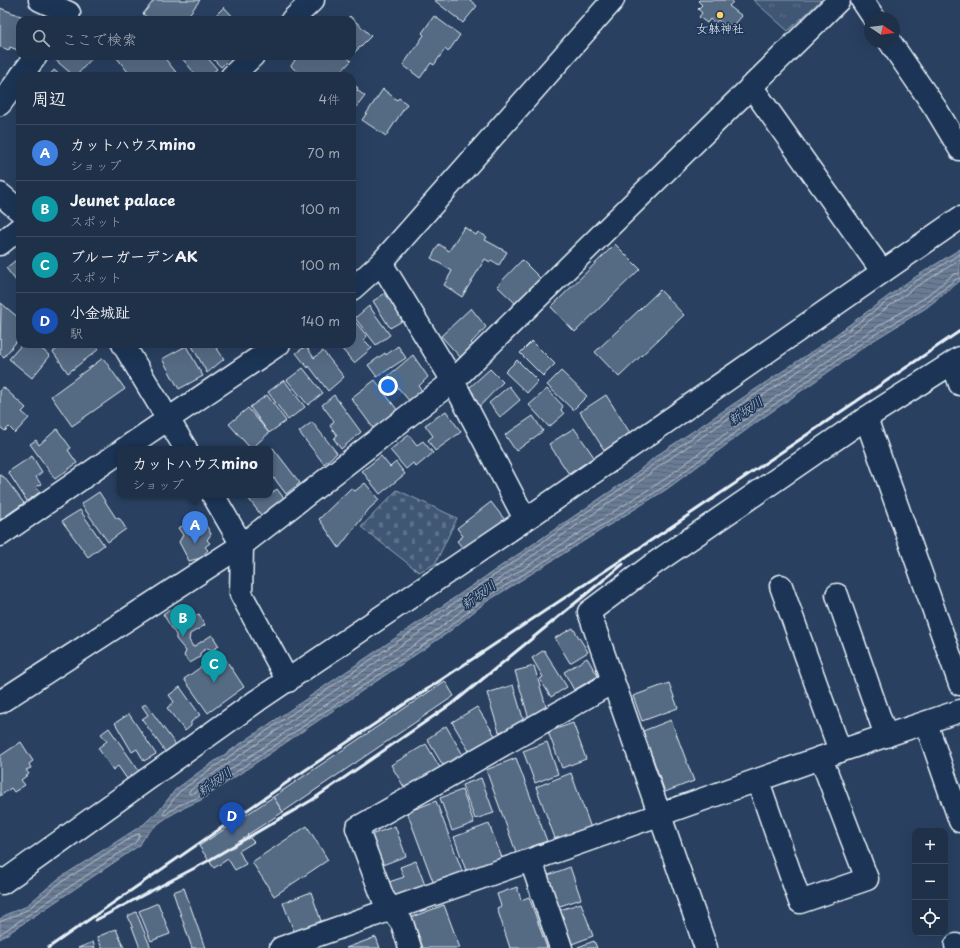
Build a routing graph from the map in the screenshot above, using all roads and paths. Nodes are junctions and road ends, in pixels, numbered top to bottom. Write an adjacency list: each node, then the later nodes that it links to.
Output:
1 (40, 0): 6 (street)
2 (313, 0): 8 (street)
3 (614, 0): 23 (street)
4 (839, 0): 15 (street)
5 (862, 0): 7 (street)
6 (71, 11)
7 (870, 12)
8 (296, 16)
9 (894, 48): 17 (street)
10 (33, 60): 12 (street)
11 (249, 60): 13 (street)
12 (25, 72)
13 (236, 72)
14 (16, 83): 16 (street)
15 (751, 86): 24 (street); 29 (street)
16 (0, 104)
17 (960, 149)
18 (0, 194): 19 (street)
19 (16, 208)
20 (960, 218): 24 (street)
21 (16, 231): 22 (street)
22 (0, 244)
23 (381, 263): 25 (street); 29 (street)
24 (882, 271): 37 (street)
25 (356, 285)
26 (125, 348): 32 (street)
27 (273, 348): 32 (street)
28 (956, 361): 30 (street); 31 (street)
29 (453, 381): 37 (street); 39 (street)
30 (960, 384)
31 (866, 418): 43 (street); 44 (street)
32 (168, 419): 33 (street); 34 (street)
33 (128, 446)
34 (184, 446)
35 (117, 454): 38 (street)
36 (215, 498): 39 (street)
37 (525, 519): 42 (street)
38 (0, 535)
39 (242, 545): 42 (street); 45 (street)
40 (781, 586): 49 (street)
41 (837, 595): 48 (street)
42 (288, 681): 54 (street)
43 (613, 682): 51 (street); 55 (street)
44 (960, 684)
45 (0, 702)
46 (960, 710): 47 (street)
47 (926, 723): 48 (street); 52 (street)
48 (886, 736): 49 (street)
49 (830, 755): 50 (street); 50 (street)
50 (758, 781): 51 (street)
51 (660, 816): 53 (street); 59 (street)
52 (960, 821)
53 (531, 861): 55 (street); 58 (street)
54 (0, 879)
55 (391, 910): 56 (street); 57 (street)
56 (281, 948)
57 (410, 948)
58 (561, 948)
59 (706, 948)

